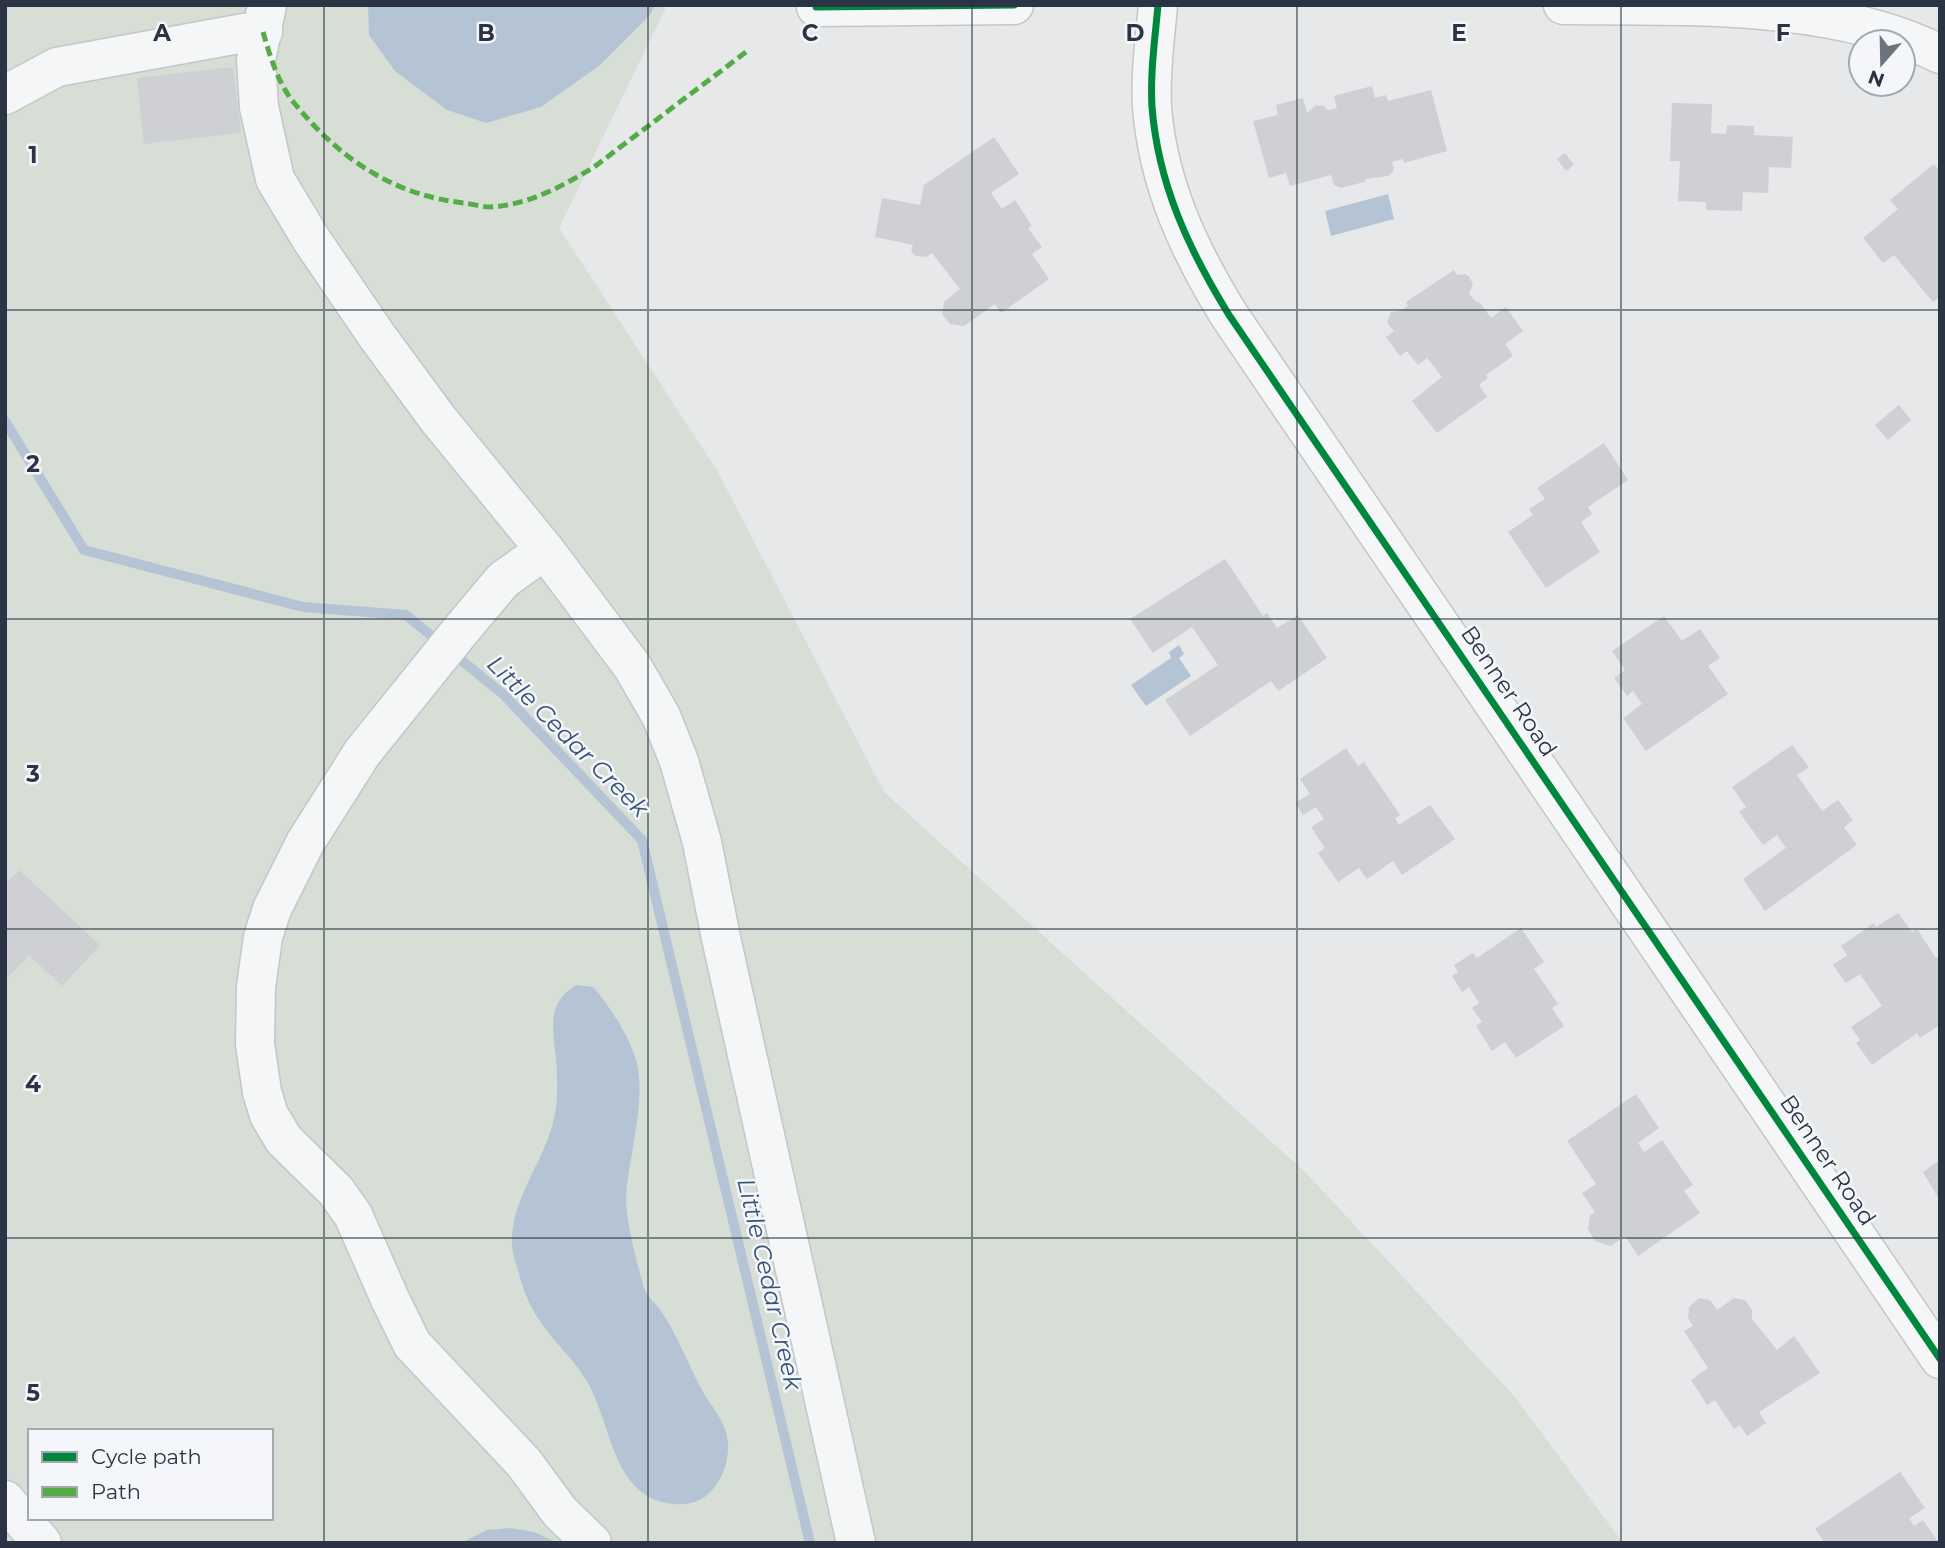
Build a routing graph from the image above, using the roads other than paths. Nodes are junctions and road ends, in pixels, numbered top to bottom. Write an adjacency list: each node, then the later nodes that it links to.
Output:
1 (1014, 5): 4 (street)
2 (1158, 5): 9 (street, Benner Road)
3 (1563, 5): 6 (street)
4 (816, 7)
5 (265, 18): 7 (street); 8 (street)
6 (1940, 54)
7 (5, 95)
8 (545, 550): 12 (street); 13 (street)
9 (1940, 1359)
10 (5, 1500): 11 (street)
11 (43, 1543)
12 (592, 1543)
13 (856, 1543)

